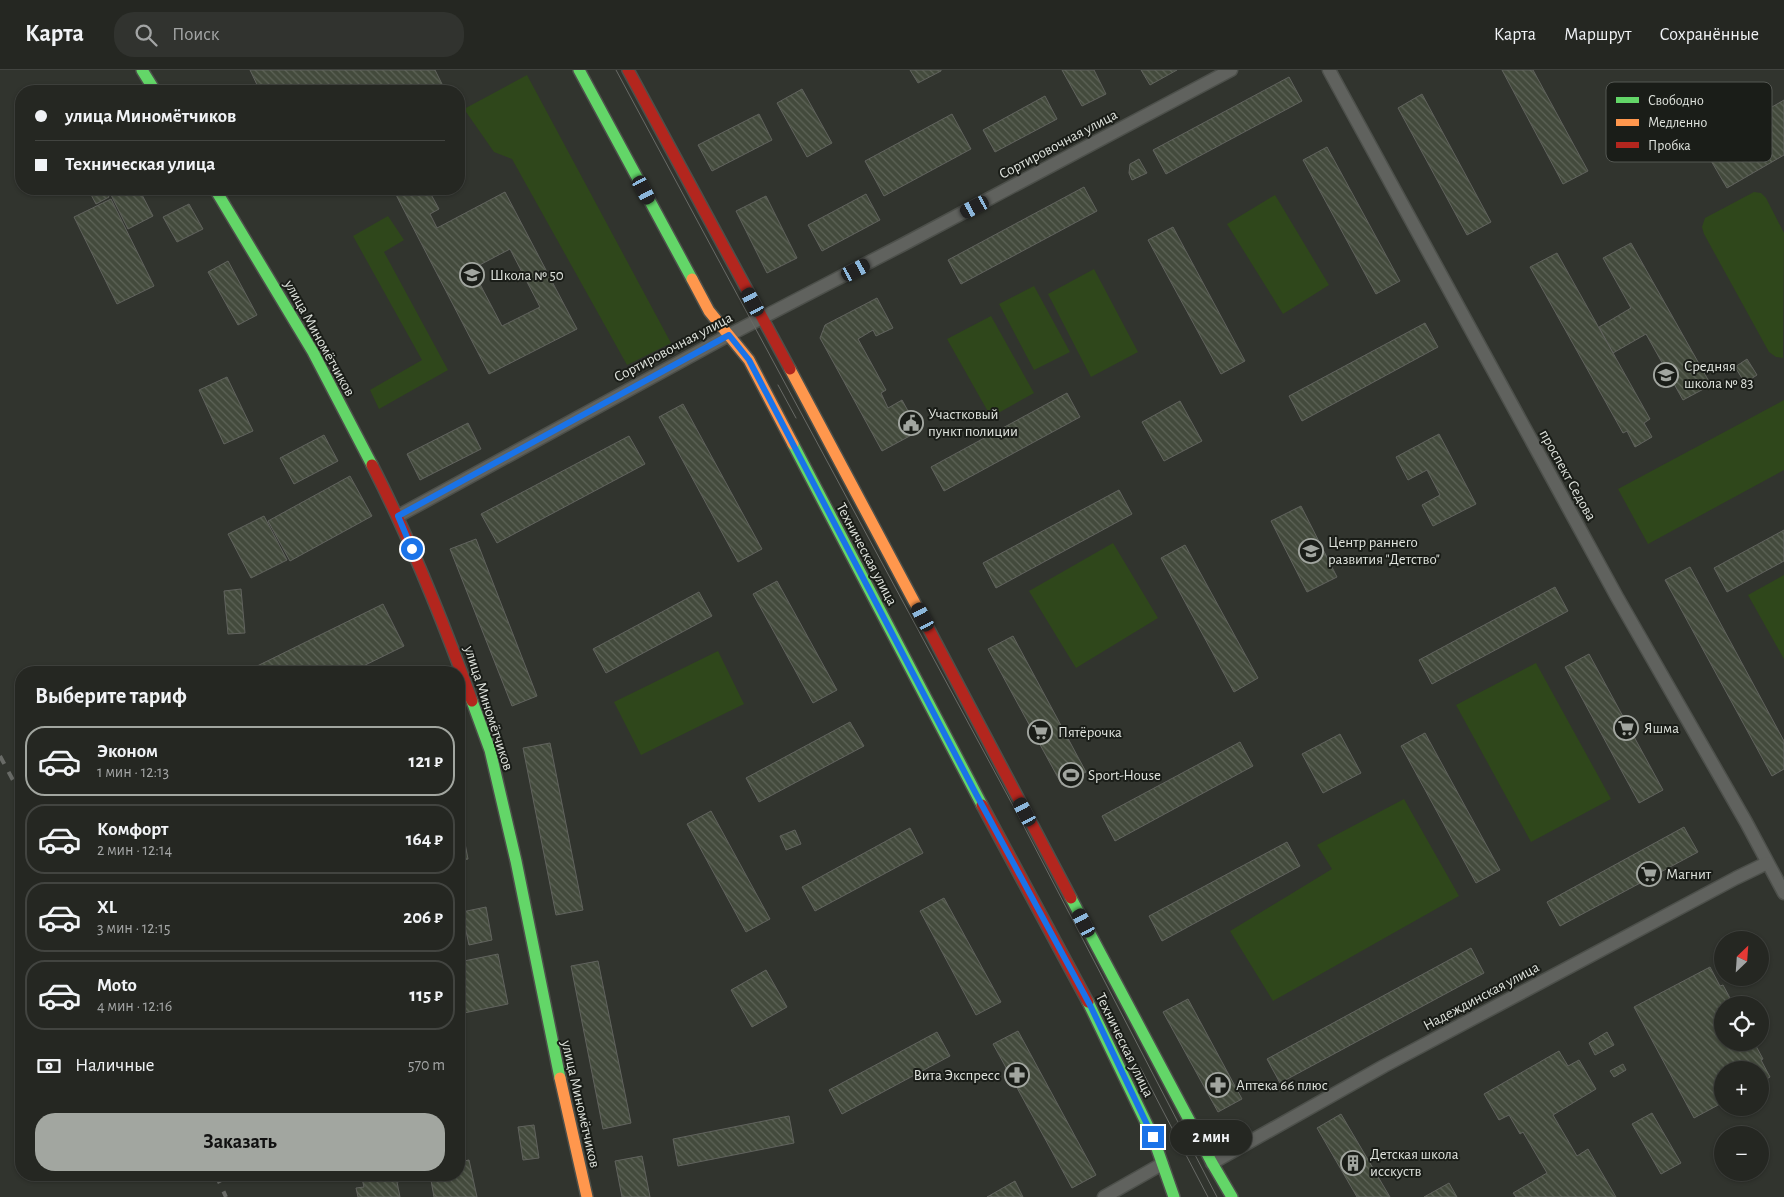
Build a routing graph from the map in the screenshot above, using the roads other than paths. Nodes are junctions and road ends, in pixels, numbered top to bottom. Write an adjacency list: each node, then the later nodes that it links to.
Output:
1 (142, 70): 6 (street)
2 (579, 70): 9 (street, Техническая улица)
3 (628, 70): 8 (street)
4 (1231, 70): 8 (street, Сортировочная улица)
5 (1329, 70): 13 (street, проспект Седова)
6 (151, 85)
7 (218, 195): 10 (street, улица Миномётчиков)
8 (762, 318): 9 (street, Сортировочная улица); 15 (street)
9 (729, 335): 10 (street, Сортировочная улица); 16 (street, Техническая улица)
10 (398, 516): 11 (street, улица Миномётчиков)
11 (460, 666)
12 (465, 681): 17 (street, улица Миномётчиков)
13 (1767, 862): 14 (street, проспект Седова); 15 (street, Надеждинская улица)
14 (1784, 893)
15 (1212, 1163): 20 (street)
16 (1162, 1164): 18 (street); 19 (street, Техническая улица)
17 (587, 1197)
18 (1104, 1197)
19 (1174, 1197)
20 (1232, 1197)

